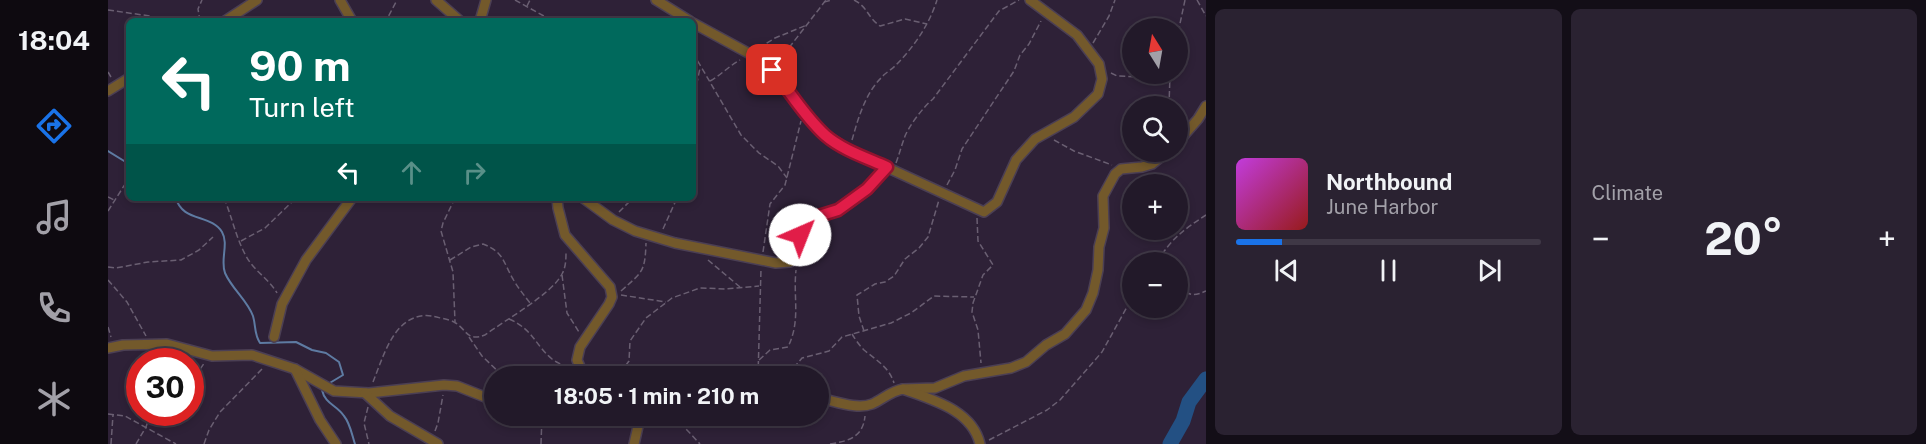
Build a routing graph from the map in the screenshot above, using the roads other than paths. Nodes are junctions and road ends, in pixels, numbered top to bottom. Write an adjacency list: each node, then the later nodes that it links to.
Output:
1 (257, 0): 7 (street)
2 (340, 0): 8 (street)
3 (436, 0): 9 (street)
4 (486, 0): 10 (street)
5 (656, 0): 11 (street)
6 (1030, 0): 18 (street)
7 (230, 18)
8 (350, 18)
9 (457, 18)
10 (481, 18)
11 (685, 18)
12 (696, 25): 18 (street)
13 (126, 80): 14 (street)
14 (108, 91)
15 (1206, 106): 16 (street)
16 (1188, 130)
17 (1154, 162): 26 (street)
18 (890, 168): 21 (street)
19 (350, 201): 22 (street)
20 (558, 201): 24 (street)
21 (588, 201)
22 (274, 337)
23 (111, 347): 25 (street)
24 (580, 366)
25 (295, 369): 27 (street); 32 (street)
26 (900, 389): 29 (street); 34 (street)
27 (368, 394): 28 (street); 31 (street)
28 (484, 397)
29 (829, 399)
30 (638, 426): 33 (street)
31 (434, 442)
32 (336, 444)
33 (634, 444)
34 (980, 444)

